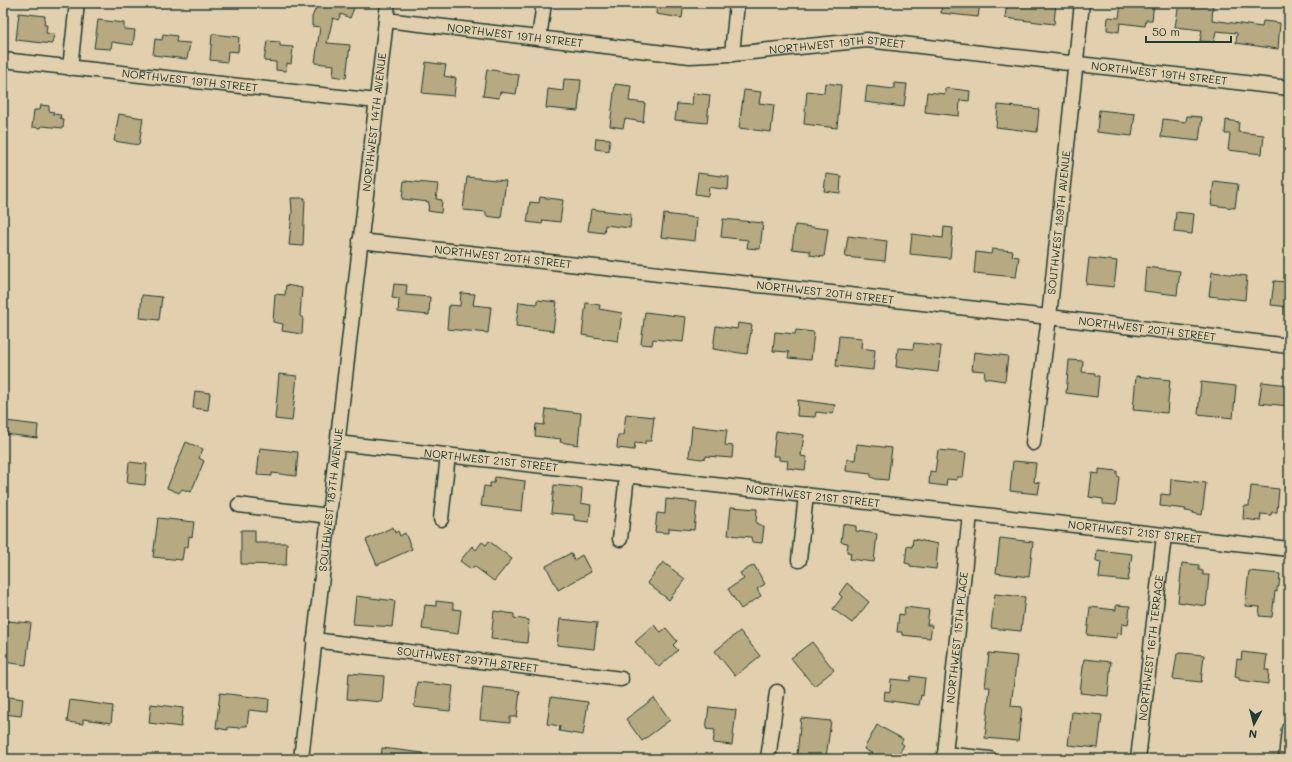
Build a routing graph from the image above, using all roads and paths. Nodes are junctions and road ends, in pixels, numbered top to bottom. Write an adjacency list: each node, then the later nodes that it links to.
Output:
1 (77, 3): 11 (street)
2 (388, 3): 6 (street, NORTHWEST 14TH AVENUE)
3 (544, 3): 7 (street)
4 (737, 3): 8 (street)
5 (1082, 3): 10 (street, SOUTHWEST 189TH AVENUE)
6 (386, 20): 7 (street, NORTHWEST 19TH STREET); 13 (street, NORTHWEST 14TH AVENUE)
7 (539, 38): 8 (street, NORTHWEST 19TH STREET)
8 (732, 54): 10 (street, NORTHWEST 19TH STREET)
9 (3, 60): 11 (street, NORTHWEST 19TH STREET)
10 (1075, 64): 12 (street, NORTHWEST 19TH STREET); 15 (street, SOUTHWEST 189TH AVENUE)
11 (70, 68): 13 (street, NORTHWEST 19TH STREET)
12 (1289, 88)
13 (376, 101): 14 (street, NORTHWEST 14TH AVENUE)
14 (360, 241): 15 (street, NORTHWEST 20TH STREET); 17 (street, SOUTHWEST 187TH AVENUE)
15 (1049, 317): 16 (street, NORTHWEST 20TH STREET); 18 (street, SOUTHWEST 189TH AVENUE)
16 (1289, 346)
17 (337, 443): 19 (street, NORTHWEST 21ST STREET); 24 (street, SOUTHWEST 187TH AVENUE)
18 (1033, 443)
19 (448, 455): 20 (street, NORTHWEST 21ST STREET); 25 (street)
20 (627, 475): 21 (street, NORTHWEST 21ST STREET); 27 (street)
21 (806, 496): 23 (street, NORTHWEST 21ST STREET); 29 (street)
22 (239, 505): 24 (street)
23 (970, 514): 26 (street, NORTHWEST 21ST STREET); 34 (street, NORTHWEST 15TH PLACE)
24 (329, 516): 30 (street, SOUTHWEST 187TH AVENUE)
25 (441, 519)
26 (1164, 536): 28 (street, NORTHWEST 21ST STREET); 38 (street, NORTHWEST 16TH TERRACE)
27 (620, 539)
28 (1289, 550)
29 (799, 560)
30 (314, 640): 31 (street, SOUTHWEST 297TH STREET); 35 (street, SOUTHWEST 187TH AVENUE)
31 (621, 679)
32 (777, 692): 36 (street)
33 (1289, 728): 39 (street)
34 (943, 757): 37 (street)
35 (301, 759)
36 (768, 759)
37 (990, 759)
38 (1138, 759)
39 (1286, 759)

